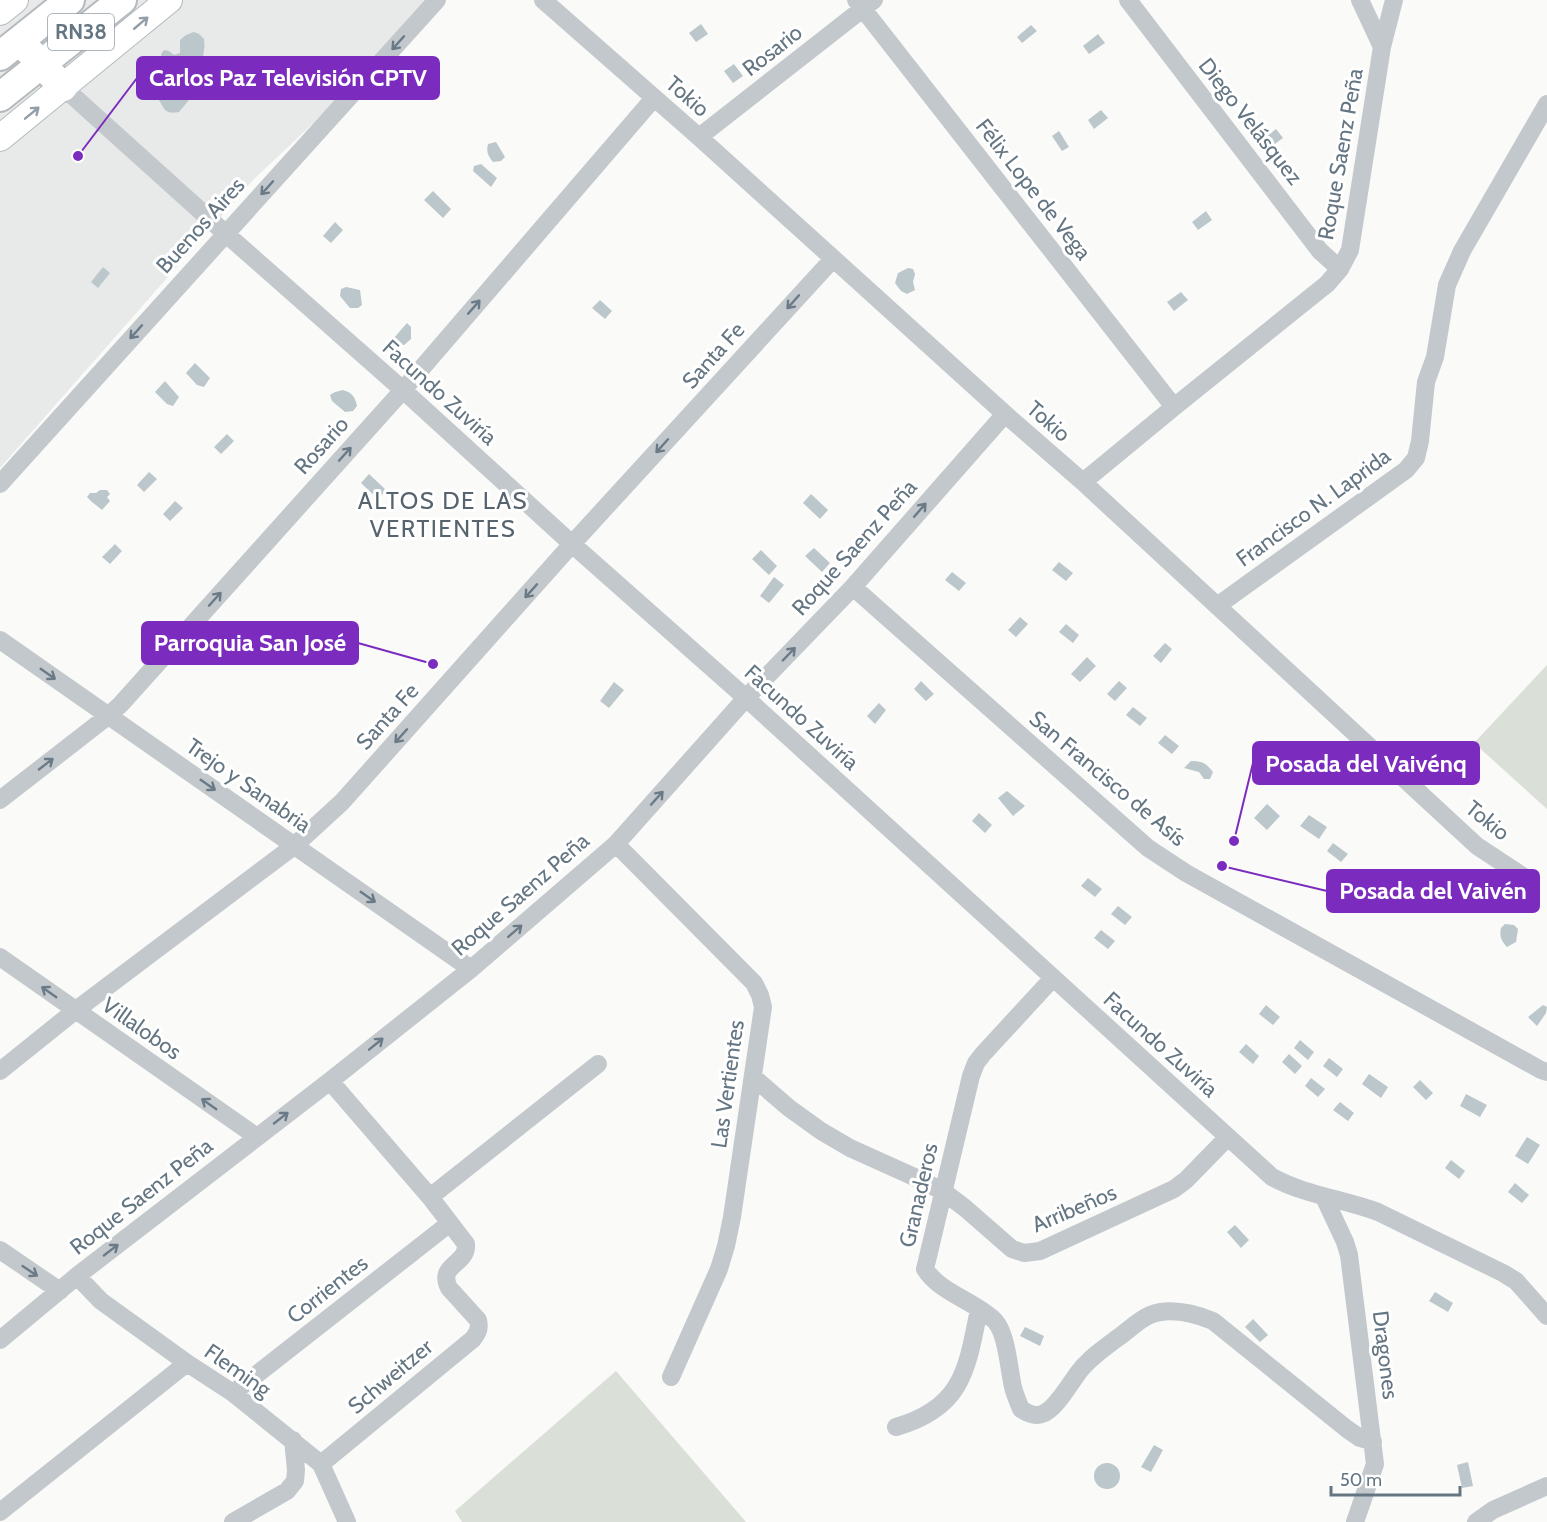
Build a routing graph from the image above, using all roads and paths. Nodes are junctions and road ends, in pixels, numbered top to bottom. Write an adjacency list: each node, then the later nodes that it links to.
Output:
1 (15, 0): 11 (main road)
2 (70, 0): 13 (main road, RN38)
3 (122, 0): 14 (main road, RN38)
4 (169, 0): 15 (main road, one-way to 4)
5 (437, 0): 21 (street, Buenos Aires, one-way to 21)
6 (543, 0): 17 (street, Tokio)
7 (1128, 0): 23 (street, Diego Velásquez)
8 (1360, 0): 12 (street)
9 (1394, 0): 12 (street, Roque Saenz Peña)
10 (864, 3): 19 (street, Rosario); 25 (street, Félix Lope de Vega)
11 (0, 12)
12 (1382, 47): 23 (street, Roque Saenz Peña)
13 (10, 48): 14 (main road)
14 (41, 64): 15 (main road); 16 (main road, RN38)
15 (63, 87): 20 (main road, one-way to 15); 21 (street, Facundo Zuviría)
16 (0, 97)
17 (654, 98): 19 (street, Tokio); 24 (street, Rosario, one-way to 17)
18 (1547, 104): 31 (street, Francisco N. Laprida)
19 (699, 137): 22 (street, Tokio)
20 (0, 138)
21 (225, 233): 24 (street, Facundo Zuviría); 28 (street, Buenos Aires, one-way to 28)
22 (833, 259): 26 (street, Tokio); 29 (street, Santa Fe, one-way to 29)
23 (1340, 269): 25 (street, Roque Saenz Peña)
24 (403, 390): 29 (street, Facundo Zuviría); 34 (street, Rosario, one-way to 24)
25 (1174, 407): 27 (street, Roque Saenz Peña)
26 (1005, 414): 27 (street, Tokio); 30 (street, Roque Saenz Peña, one-way to 26)
27 (1083, 482): 31 (street, Tokio)
28 (0, 484)
29 (572, 544): 33 (street, Facundo Zuviría); 37 (street, Santa Fe, one-way to 37)
30 (853, 588): 33 (street, Roque Saenz Peña, one-way to 30); 45 (street, San Francisco de Asís)
31 (1217, 606): 38 (street, Tokio)
32 (0, 640): 34 (street, Trejo y Sanabria, one-way to 34)
33 (746, 698): 36 (street, Roque Saenz Peña, one-way to 33); 41 (street, Facundo Zuviría)
34 (108, 716): 35 (street, Rosario, one-way to 34); 37 (street, Trejo y Sanabria, one-way to 37)
35 (0, 800)
36 (616, 843): 40 (street, Roque Saenz Peña, one-way to 36); 46 (street, Las Vertientes)
37 (294, 846): 40 (street, Trejo y Sanabria, one-way to 40); 42 (street, Santa Fe)
38 (1524, 877)
39 (0, 957): 42 (street, Villalobos, one-way to 39)
40 (471, 969): 47 (street, Roque Saenz Peña, one-way to 40)
41 (1053, 978): 49 (street, Facundo Zuviría); 50 (street, Granaderos)
42 (76, 1010): 44 (street, Santa Fe); 48 (street, Villalobos, one-way to 42)
43 (598, 1064): 51 (street)
44 (0, 1071)
45 (1547, 1072)
46 (753, 1077): 50 (street, Arribeños); 61 (street, Las Vertientes)
47 (330, 1081): 48 (street, Roque Saenz Peña, one-way to 47); 51 (street)
48 (257, 1137): 55 (street, Roque Saenz Peña, one-way to 48)
49 (1228, 1137): 50 (street, Arribeños); 52 (street, Facundo Zuviría)
50 (944, 1192): 57 (street, Granaderos)
51 (430, 1197): 53 (street)
52 (1324, 1197): 58 (street, Facundo Zuviría); 65 (street, Dragones)
53 (450, 1223): 62 (street, Corrientes); 66 (street, Schweitzer)
54 (0, 1250): 56 (street, one-way to 56)
55 (77, 1276): 56 (street, Roque Saenz Peña); 60 (street, Fleming)
56 (60, 1291): 59 (street, Roque Saenz Peña)
57 (979, 1308): 63 (street); 65 (street, Granaderos)
58 (1547, 1316)
59 (0, 1340)
60 (187, 1363): 62 (street, Fleming); 68 (street)
61 (671, 1377)
62 (233, 1393): 64 (street, Fleming)
63 (896, 1427)
64 (293, 1440): 66 (street, Fleming); 69 (street)
65 (1373, 1442): 71 (street, Dragones)
66 (321, 1464): 70 (street, Fleming)
67 (1547, 1486): 72 (street)
68 (0, 1512)
69 (233, 1522)
70 (347, 1522)
71 (1355, 1522)
72 (1476, 1522)

